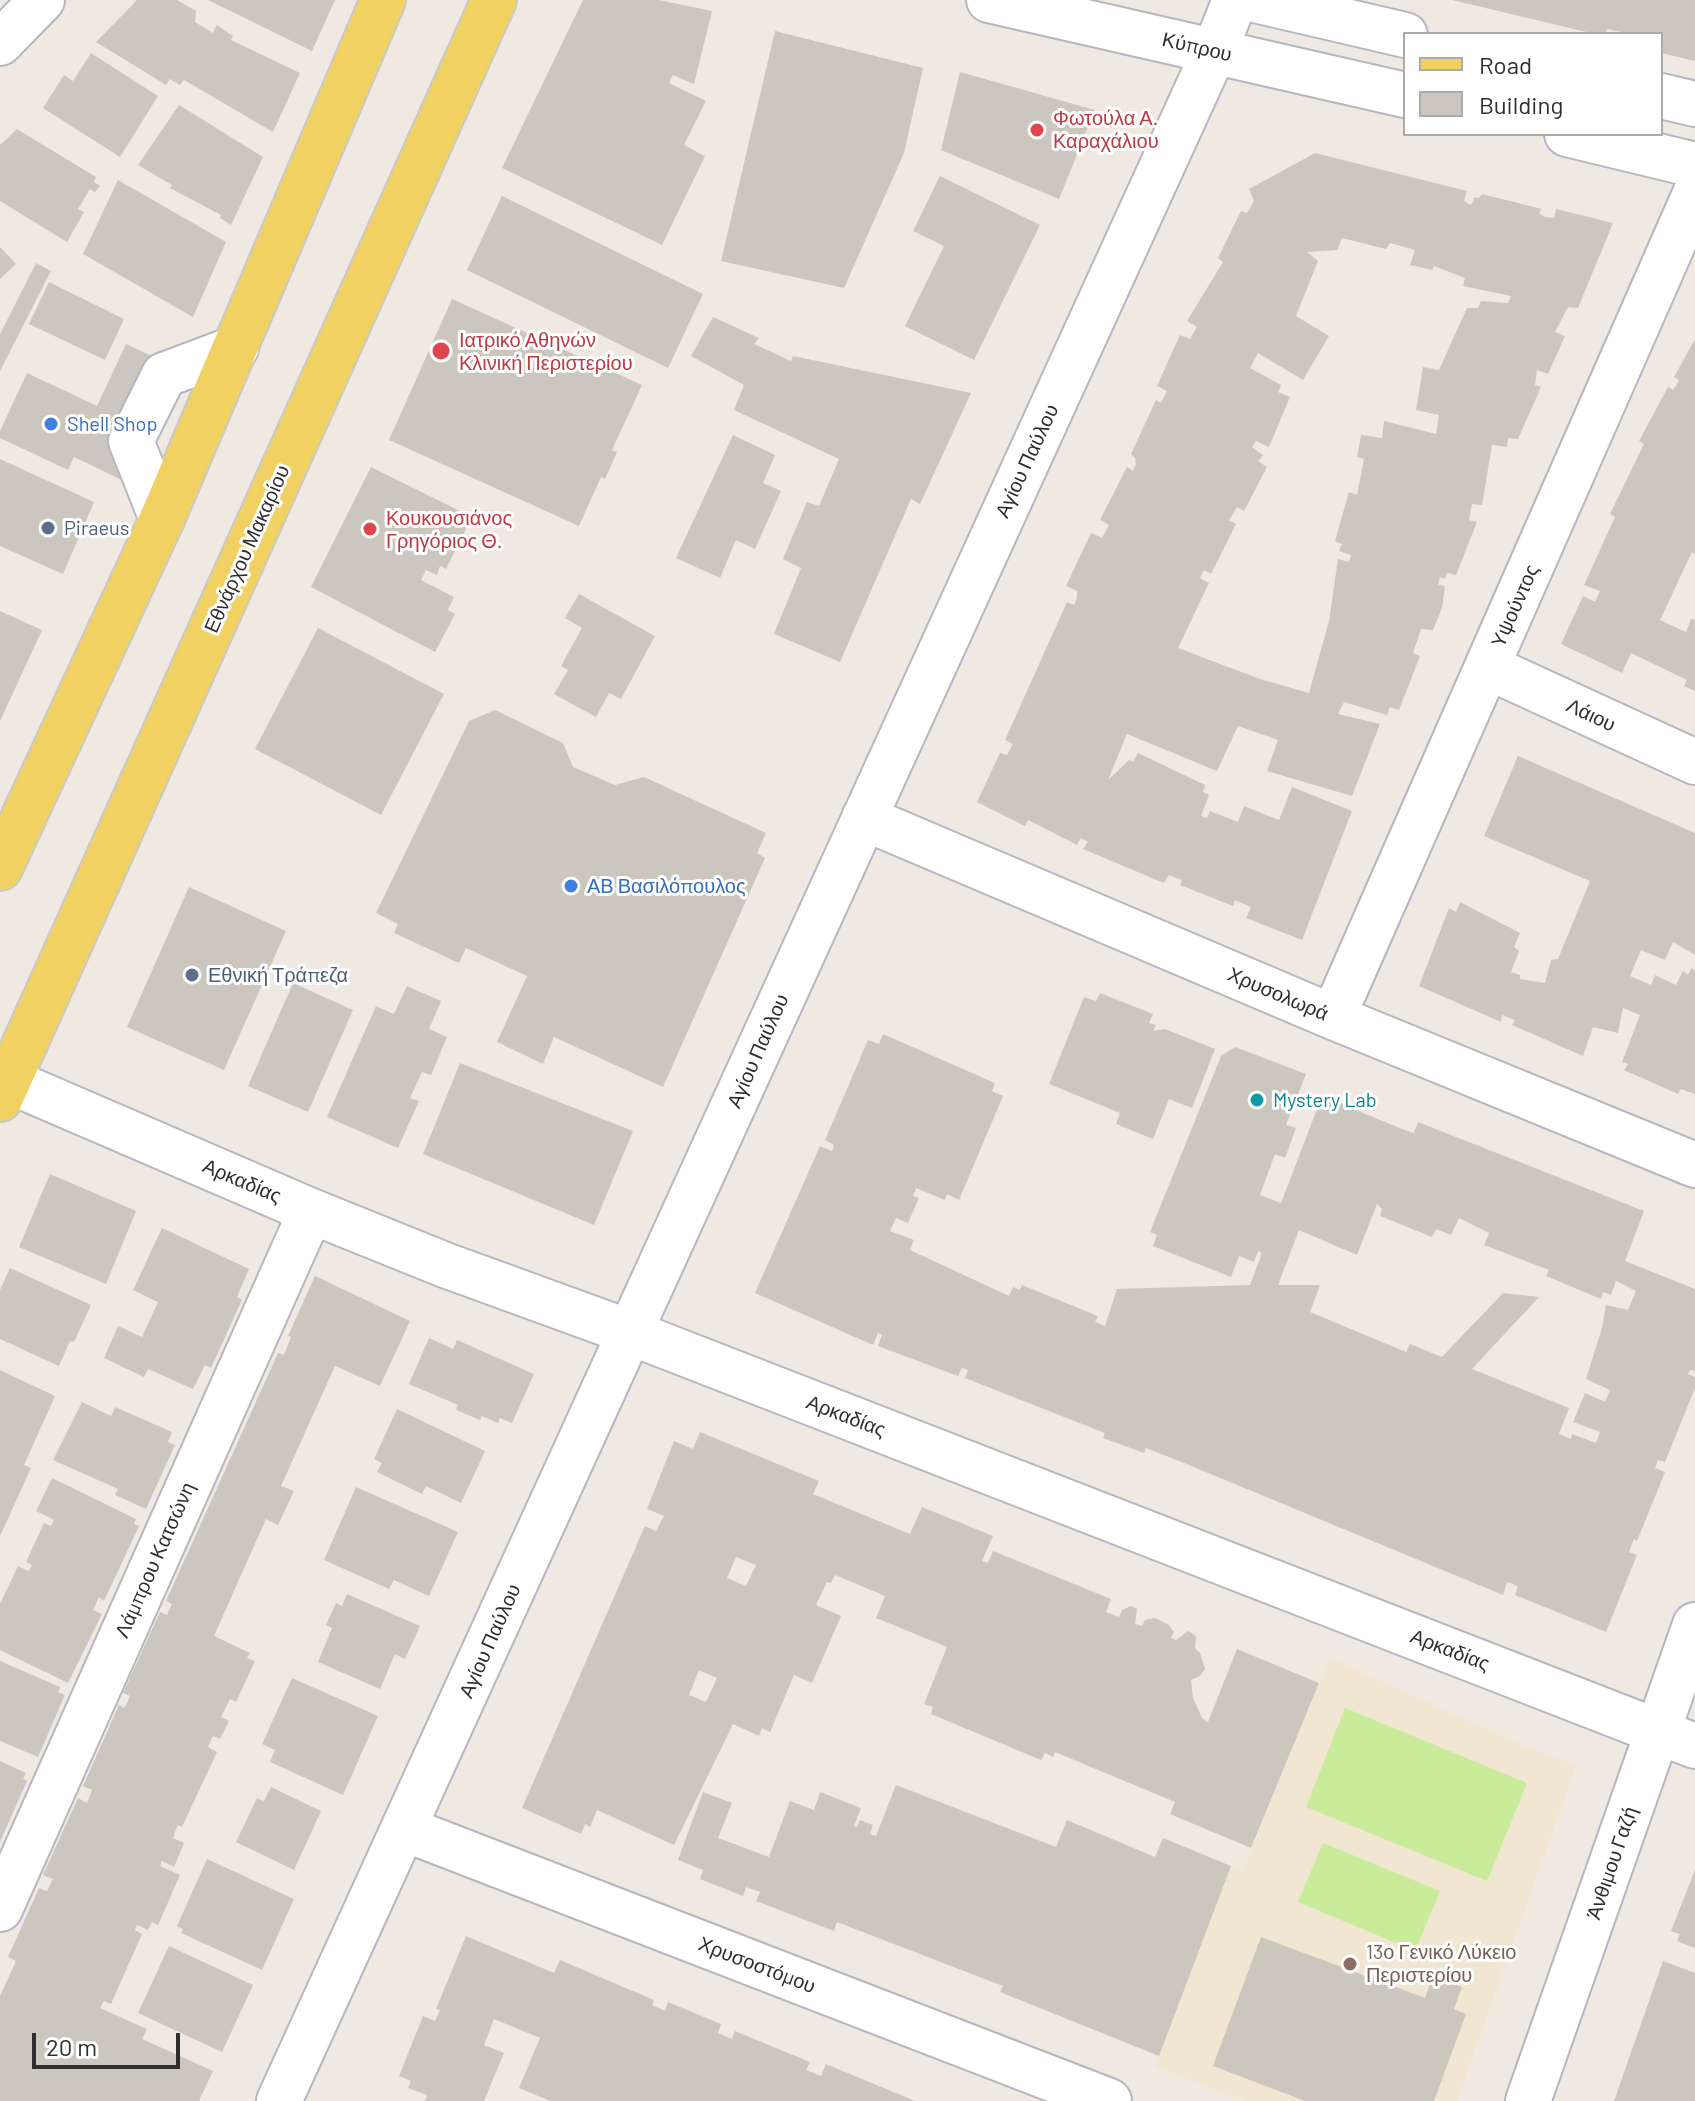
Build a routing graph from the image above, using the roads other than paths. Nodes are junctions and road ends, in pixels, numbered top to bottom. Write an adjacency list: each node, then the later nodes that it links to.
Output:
1 (42, 0): 9 (street)
2 (383, 0): 18 (main road)
3 (494, 0): 25 (main road, Εθνάρχου Μακαρίου)
4 (989, 0): 10 (street, Κύπρου)
5 (1235, 0): 10 (street, Αγίου Παύλου)
6 (1255, 0): 7 (street)
7 (1355, 11): 8 (street); 11 (street)
8 (1403, 34)
9 (0, 43)
10 (1215, 50): 11 (street, Κύπρου); 22 (street, Αγίου Παύλου)
11 (1338, 79): 12 (street, Κύπρου)
12 (1403, 95)
13 (1663, 96): 14 (street)
14 (1695, 104)
15 (1575, 136): 16 (street)
16 (1695, 165)
17 (1695, 194): 20 (street, Υψούντος)
18 (236, 348): 19 (main road); 19 (street)
19 (162, 519): 23 (main road)
20 (1488, 667): 21 (street, Λάιου); 24 (street, Υψούντος)
21 (1695, 762)
22 (864, 818): 24 (street, Χρυσολωρά); 28 (street, Αγίου Παύλου)
23 (0, 868)
24 (1333, 1017): 26 (street, Χρυσολωρά)
25 (3, 1085): 27 (street, Αρκαδίας)
26 (1695, 1165)
27 (311, 1211): 28 (street, Αρκαδίας); 32 (street, Λάμπρου Κατσώνη)
28 (629, 1332): 30 (street, Αρκαδίας); 31 (street, Αγίου Παύλου)
29 (1695, 1625): 30 (street, Άνθιμου Γαζή)
30 (1676, 1739): 35 (street, Άνθιμου Γαζή)
31 (405, 1829): 33 (street, Αγίου Παύλου); 34 (street, Χρυσοστόμου)
32 (0, 1909)
33 (279, 2101)
34 (1109, 2101)
35 (1528, 2101)

